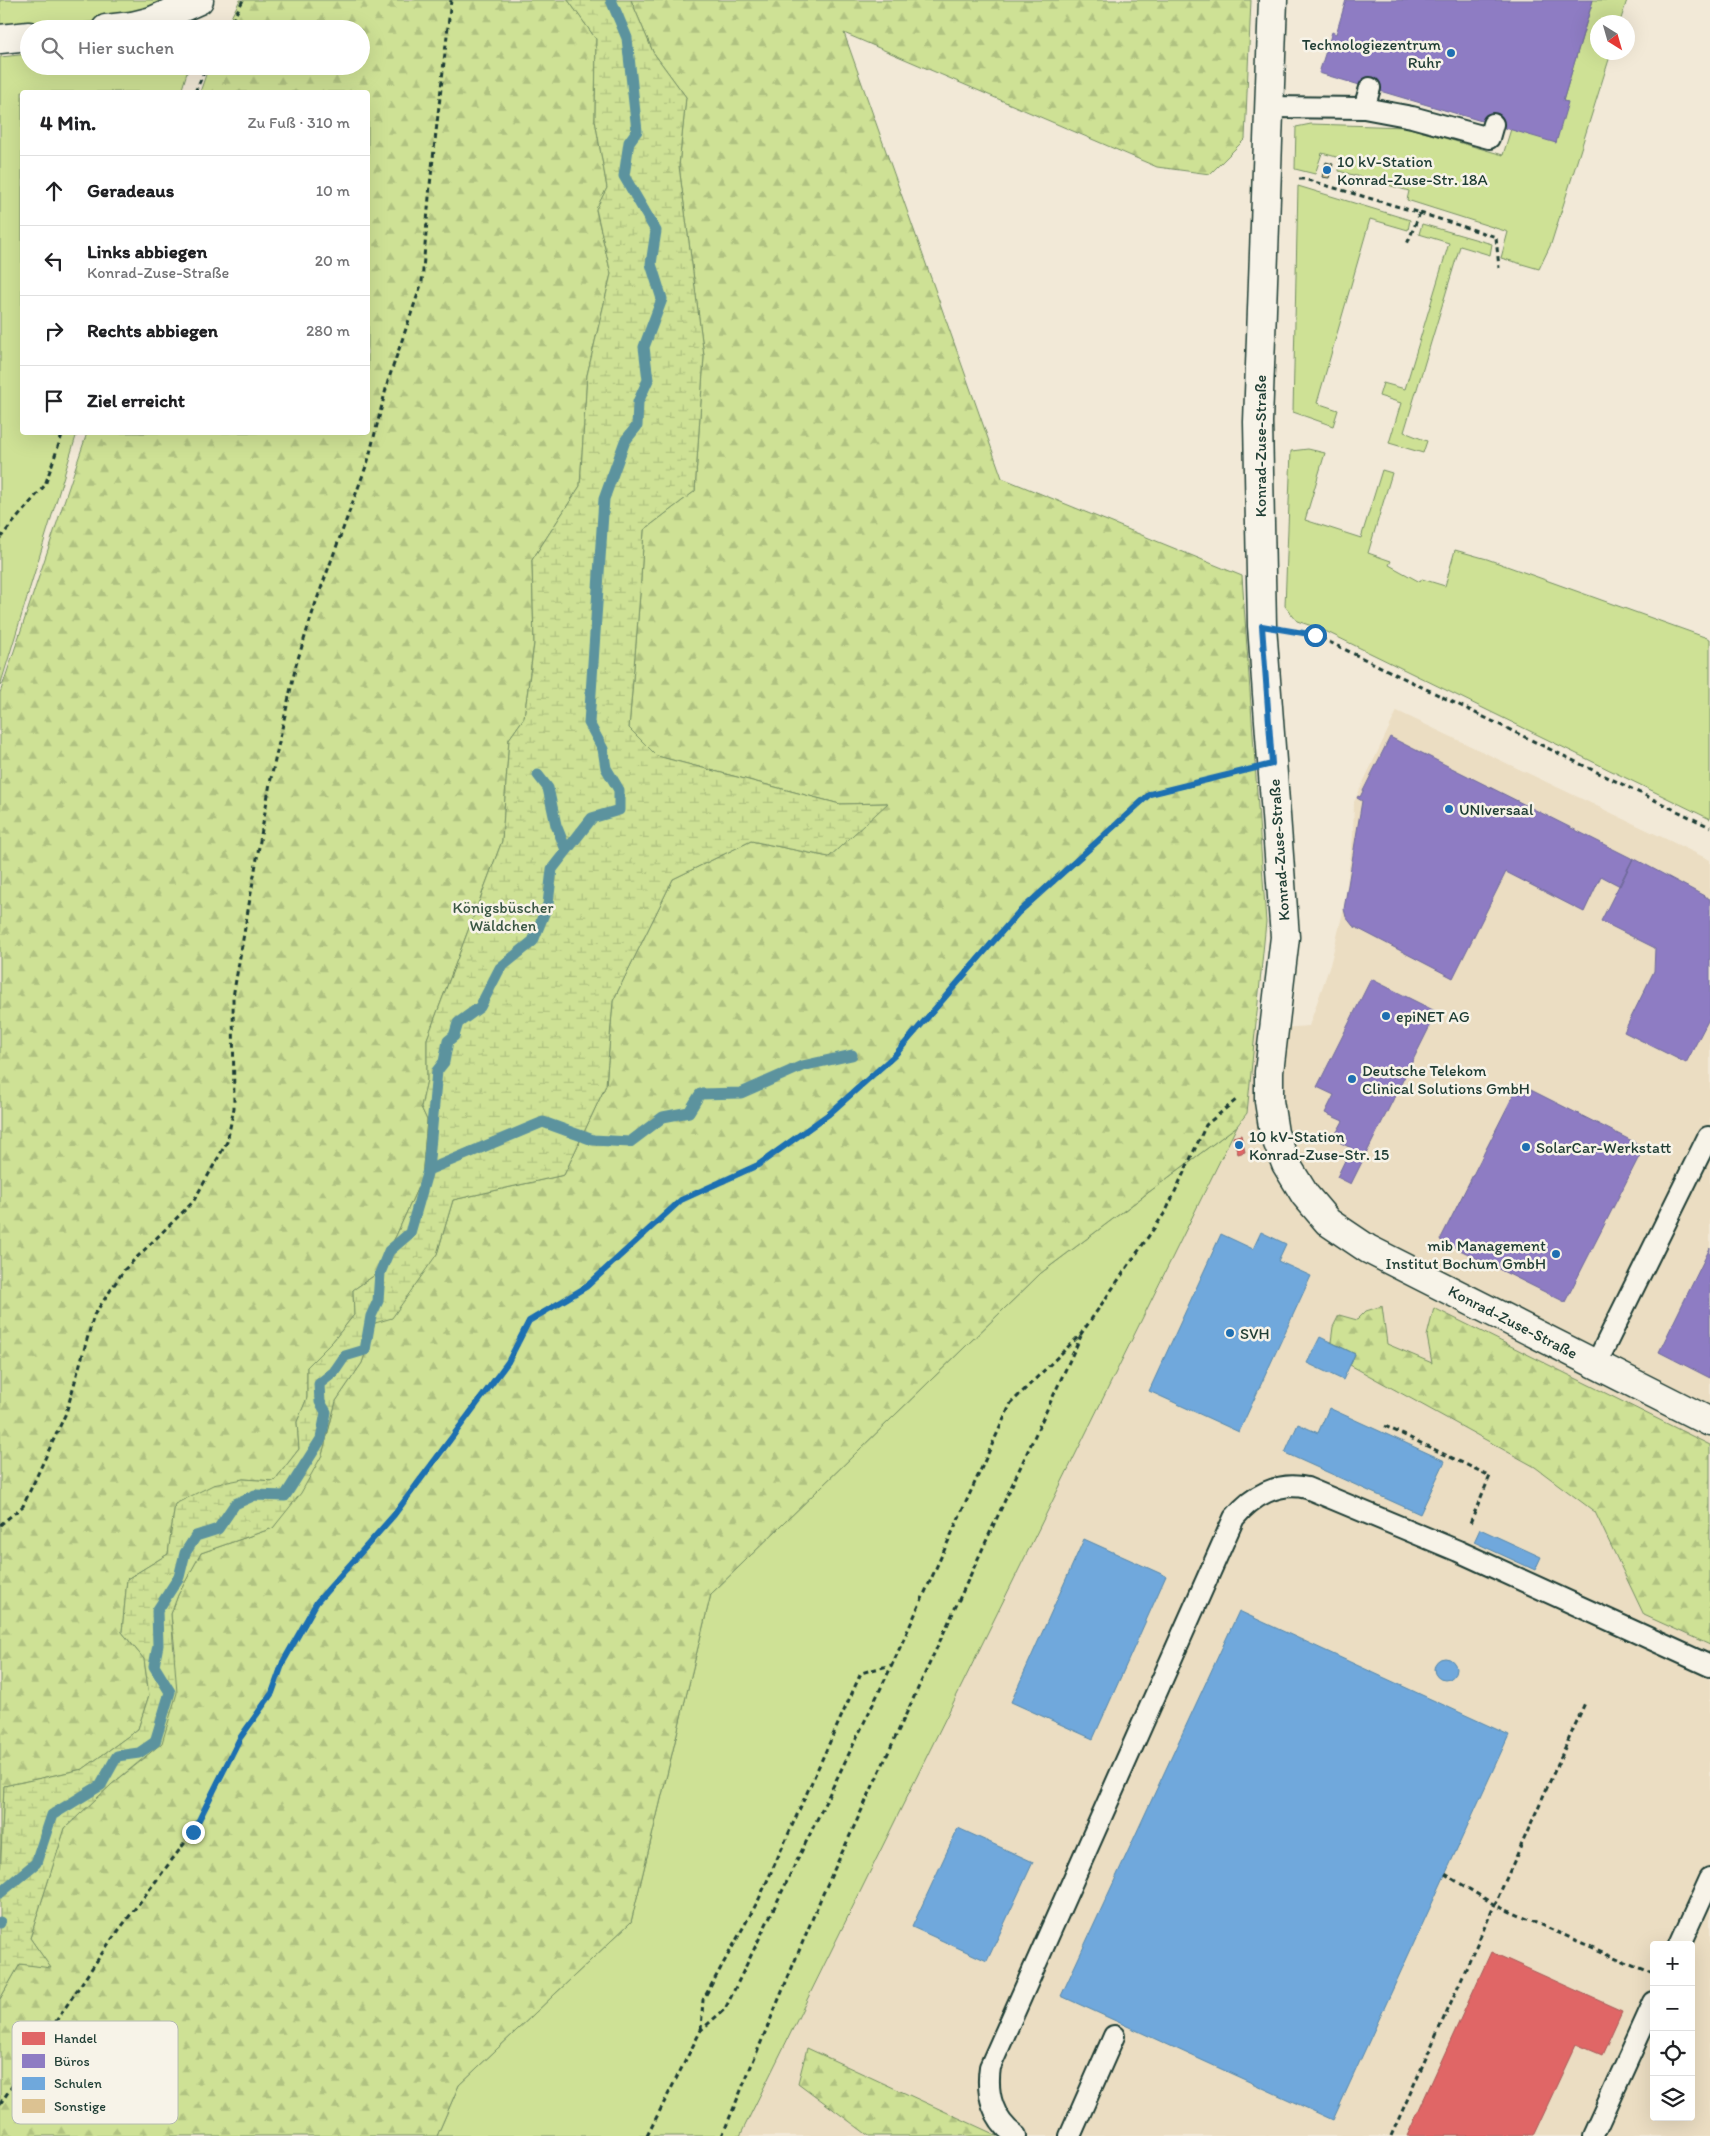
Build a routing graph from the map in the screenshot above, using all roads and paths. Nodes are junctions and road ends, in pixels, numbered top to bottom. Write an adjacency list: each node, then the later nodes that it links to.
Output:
1 (199, 0): 5 (street)
2 (243, 0): 6 (path)
3 (451, 0): 30 (path)
4 (1273, 0): 12 (street, Konrad-Zuse-Straße)
5 (154, 20)
6 (233, 20)
7 (20, 37): 8 (street)
8 (0, 39)
9 (203, 75): 11 (path)
10 (1370, 88): 13 (lane)
11 (196, 90)
12 (1269, 106): 13 (lane); 15 (street, Konrad-Zuse-Straße)
13 (1364, 108): 14 (lane)
14 (1493, 124)
15 (1266, 180): 16 (path); 21 (street, Konrad-Zuse-Straße)
16 (1420, 213): 17 (path); 18 (path)
17 (1407, 244)
18 (1499, 268)
19 (62, 435): 20 (path)
20 (0, 538)
21 (1262, 626): 22 (street, Konrad-Zuse-Straße); 23 (path)
22 (1272, 764): 24 (street, Konrad-Zuse-Straße); 41 (path)
23 (1710, 827)
24 (1269, 1072): 26 (path); 27 (street, Konrad-Zuse-Straße)
25 (1710, 1138): 27 (lane)
26 (1081, 1334): 32 (path); 47 (path)
27 (1596, 1364): 28 (street, Konrad-Zuse-Straße)
28 (1710, 1422)
29 (1385, 1426): 31 (path)
30 (0, 1525)
31 (1458, 1551): 33 (lane); 48 (lane)
32 (892, 1665): 42 (path); 42 (path)
33 (1710, 1666)
34 (1585, 1703): 37 (path)
35 (1445, 1874): 37 (path)
36 (1710, 1879): 38 (lane)
37 (1495, 1905): 39 (path); 50 (path)
38 (1682, 1941)
39 (1650, 1972)
40 (1650, 2011): 51 (lane)
41 (56, 2021)
42 (701, 2030): 46 (path)
43 (1114, 2036): 49 (lane)
44 (12, 2086): 45 (path)
45 (0, 2104)
46 (647, 2136)
47 (722, 2136)
48 (1016, 2136)
49 (1070, 2136)
50 (1391, 2136)
51 (1593, 2136)

